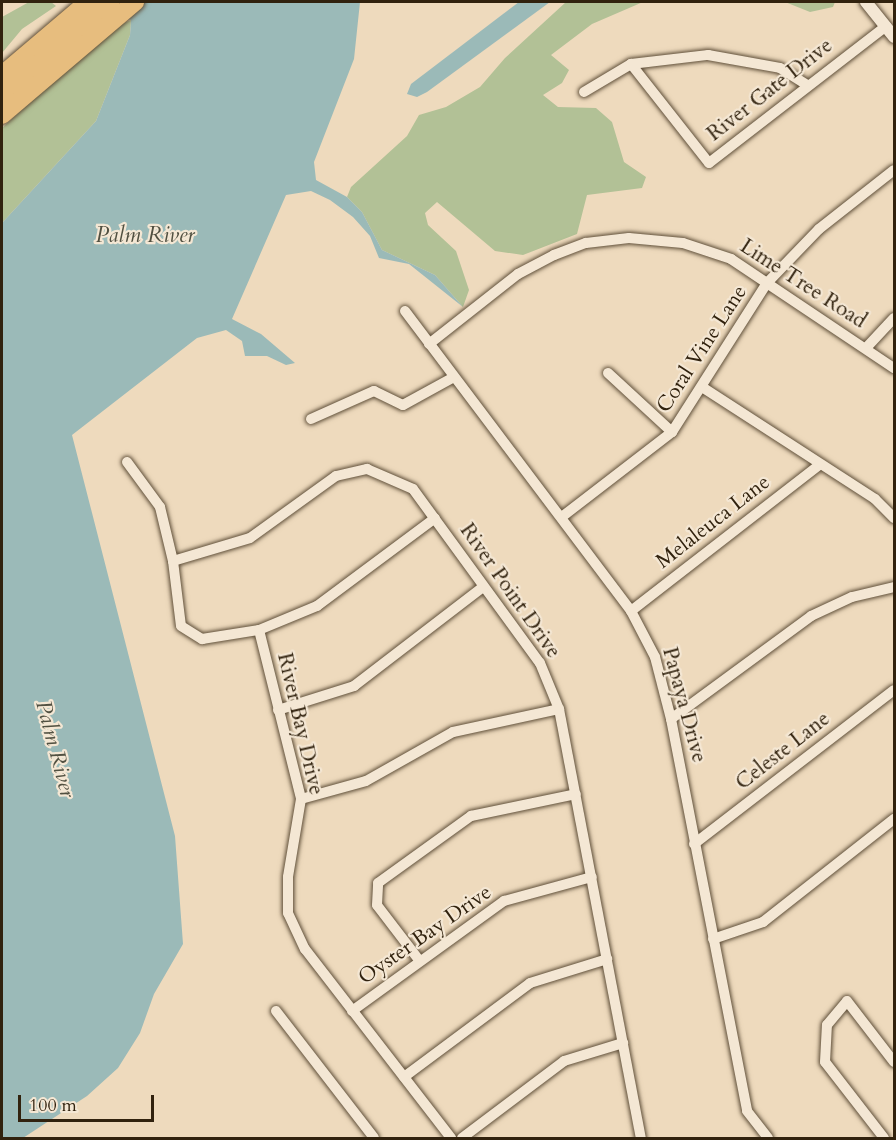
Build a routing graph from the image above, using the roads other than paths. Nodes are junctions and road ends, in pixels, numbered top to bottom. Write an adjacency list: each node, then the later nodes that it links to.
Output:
1 (111, 2): 11 (highway)
2 (135, 2): 12 (highway)
3 (867, 2): 5 (street)
4 (84, 5): 8 (highway)
5 (886, 26): 6 (street); 9 (street, River Gate Drive)
6 (894, 38)
7 (631, 64): 9 (street); 9 (street, River Gate Drive); 10 (street)
8 (2, 75)
9 (807, 85)
10 (584, 92)
11 (2, 95)
12 (2, 116)
13 (894, 170): 14 (street, Coral Vine Lane)
14 (767, 283): 17 (street, Lime Tree Road); 18 (street, Lime Tree Road); 22 (street, Coral Vine Lane)
15 (405, 312): 17 (street, Papaya Drive)
16 (894, 318): 18 (street)
17 (429, 344): 21 (street, Papaya Drive)
18 (866, 348): 19 (street, Lime Tree Road)
19 (894, 368)
20 (608, 374): 24 (street)
21 (454, 377): 23 (street); 27 (street, Papaya Drive)
22 (702, 387): 24 (street, Coral Vine Lane); 26 (street)
23 (311, 419)
24 (672, 432): 27 (street, Coral Vine Lane)
25 (127, 462): 30 (street, River Bay Drive)
26 (819, 465): 29 (street); 33 (street, Melaleuca Lane)
27 (562, 516): 33 (street, Papaya Drive)
28 (435, 518): 30 (street, River Point Drive); 31 (street, River Point Drive); 34 (street)
29 (894, 518)
30 (173, 561): 34 (street, River Bay Drive)
31 (483, 586): 36 (street, River Point Drive); 37 (street)
32 (894, 587): 38 (street)
33 (631, 611): 38 (street, Papaya Drive)
34 (259, 630): 37 (street, River Bay Drive)
35 (894, 690): 42 (street, Celeste Lane)
36 (559, 709): 39 (street, River Point Drive); 40 (street)
37 (278, 711): 40 (street, River Bay Drive)
38 (671, 719): 42 (street, Papaya Drive)
39 (576, 794): 43 (street, River Point Drive); 46 (street)
40 (301, 799): 48 (street, River Bay Drive)
41 (894, 819): 44 (street)
42 (694, 844): 44 (street, Papaya Drive)
43 (592, 877): 45 (street, River Point Drive); 46 (street, Oyster Bay Drive)
44 (713, 939): 58 (street, Papaya Drive)
45 (607, 959): 49 (street, River Point Drive); 51 (street)
46 (419, 960): 48 (street, Oyster Bay Drive)
47 (276, 1011): 53 (street)
48 (352, 1011): 51 (street, River Bay Drive)
49 (623, 1043): 52 (street, River Point Drive); 55 (street)
50 (894, 1062): 59 (street)
51 (404, 1077): 54 (street, River Bay Drive)
52 (636, 1128): 56 (street); 57 (street, River Point Drive)
53 (374, 1138)
54 (451, 1138)
55 (462, 1138)
56 (631, 1138)
57 (641, 1138)
58 (768, 1138)
59 (885, 1138)

